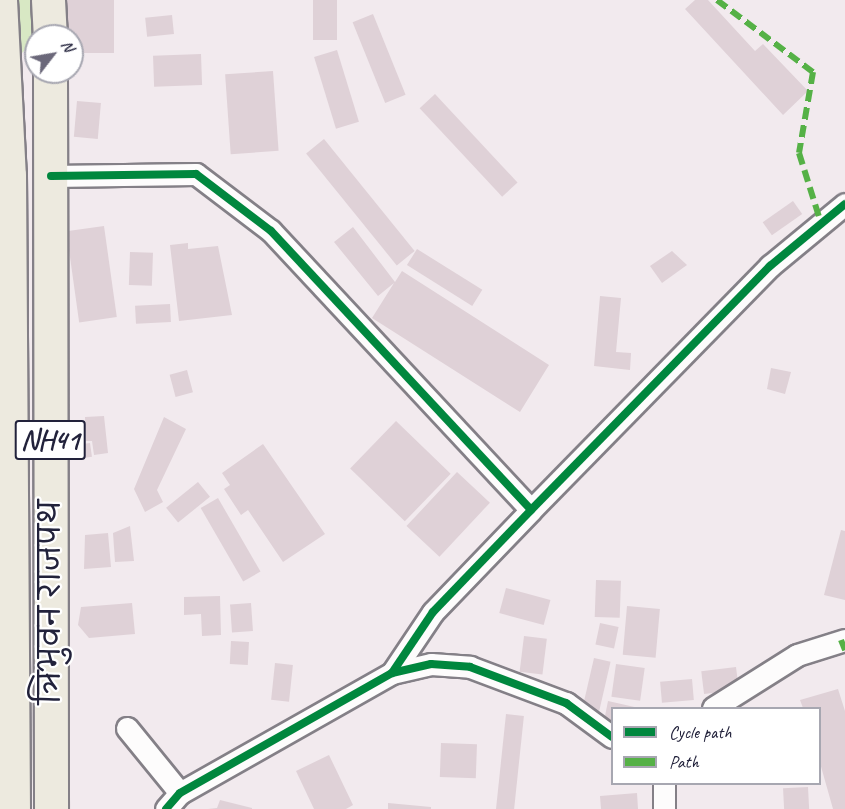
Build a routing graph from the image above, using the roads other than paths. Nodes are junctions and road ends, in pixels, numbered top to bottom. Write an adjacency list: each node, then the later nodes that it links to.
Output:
1 (48, 0): 3 (highway)
2 (1, 20): 7 (highway, त्रिभुवन राजपथ / NH41)
3 (49, 24)
4 (50, 84): 5 (highway, त्रिभुवन राजपथ / NH41)
5 (51, 176): 8 (street); 10 (highway, त्रिभुवन राजपथ / NH41)
6 (845, 204): 8 (street)
7 (5, 502): 9 (highway, त्रिभुवन राजपथ / NH41)
8 (531, 510): 12 (street)
9 (4, 560): 10 (street); 18 (highway, त्रिभुवन राजपथ / NH41)
10 (50, 562): 19 (highway, त्रिभुवन राजपथ / NH41)
11 (845, 640): 13 (street)
12 (392, 673): 15 (street); 17 (street)
13 (715, 707)
14 (127, 729): 17 (street)
15 (611, 736)
16 (664, 785): 21 (street)
17 (180, 793): 20 (street)
18 (13, 809)
19 (51, 809)
20 (166, 809)
21 (664, 809)

